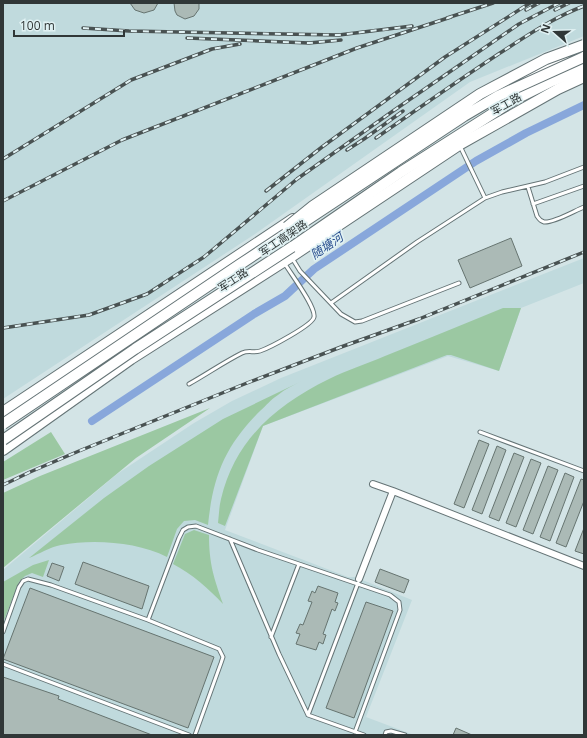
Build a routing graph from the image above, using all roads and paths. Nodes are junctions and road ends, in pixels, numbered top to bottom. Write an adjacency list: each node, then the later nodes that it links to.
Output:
1 (584, 45): 15 (main road, bridge)
2 (584, 52): 13 (main road, 军工路)
3 (584, 57): 15 (main road, 军工高架路, bridge)
4 (584, 68): 22 (main road, 军工高架路, bridge)
5 (584, 77): 6 (main road, 军工路)
6 (459, 145): 10 (lane); 14 (main road, 军工路)
7 (584, 167): 9 (lane)
8 (584, 186): 11 (lane)
9 (528, 187): 10 (lane); 11 (lane)
10 (485, 198): 17 (lane)
11 (533, 204): 12 (lane)
12 (584, 207)
13 (270, 233): 14 (lane); 14 (lane); 19 (main road, 军工路)
14 (287, 259): 17 (lane); 18 (lane); 23 (main road, 军工路)
15 (239, 265): 20 (main road, 军工高架路, bridge)
16 (459, 283): 17 (lane)
17 (331, 303)
18 (189, 384)
19 (3, 412)
20 (3, 424)
21 (480, 432): 24 (lane)
22 (3, 440)
23 (3, 450)
24 (584, 471)
25 (373, 484): 26 (street)
26 (394, 491): 29 (street); 30 (street)
27 (230, 539): 28 (lane); 31 (lane); 33 (lane)
28 (299, 564): 30 (lane); 33 (lane)
29 (584, 566)
30 (358, 581): 35 (lane); 36 (lane)
31 (148, 620): 32 (lane); 38 (lane)
32 (3, 632)
33 (271, 637): 35 (lane)
34 (3, 664): 37 (lane)
35 (308, 715): 36 (lane)
36 (355, 732): 39 (lane)
37 (189, 735)
38 (195, 735)
39 (364, 735)
40 (385, 735): 41 (lane)
41 (405, 735)

